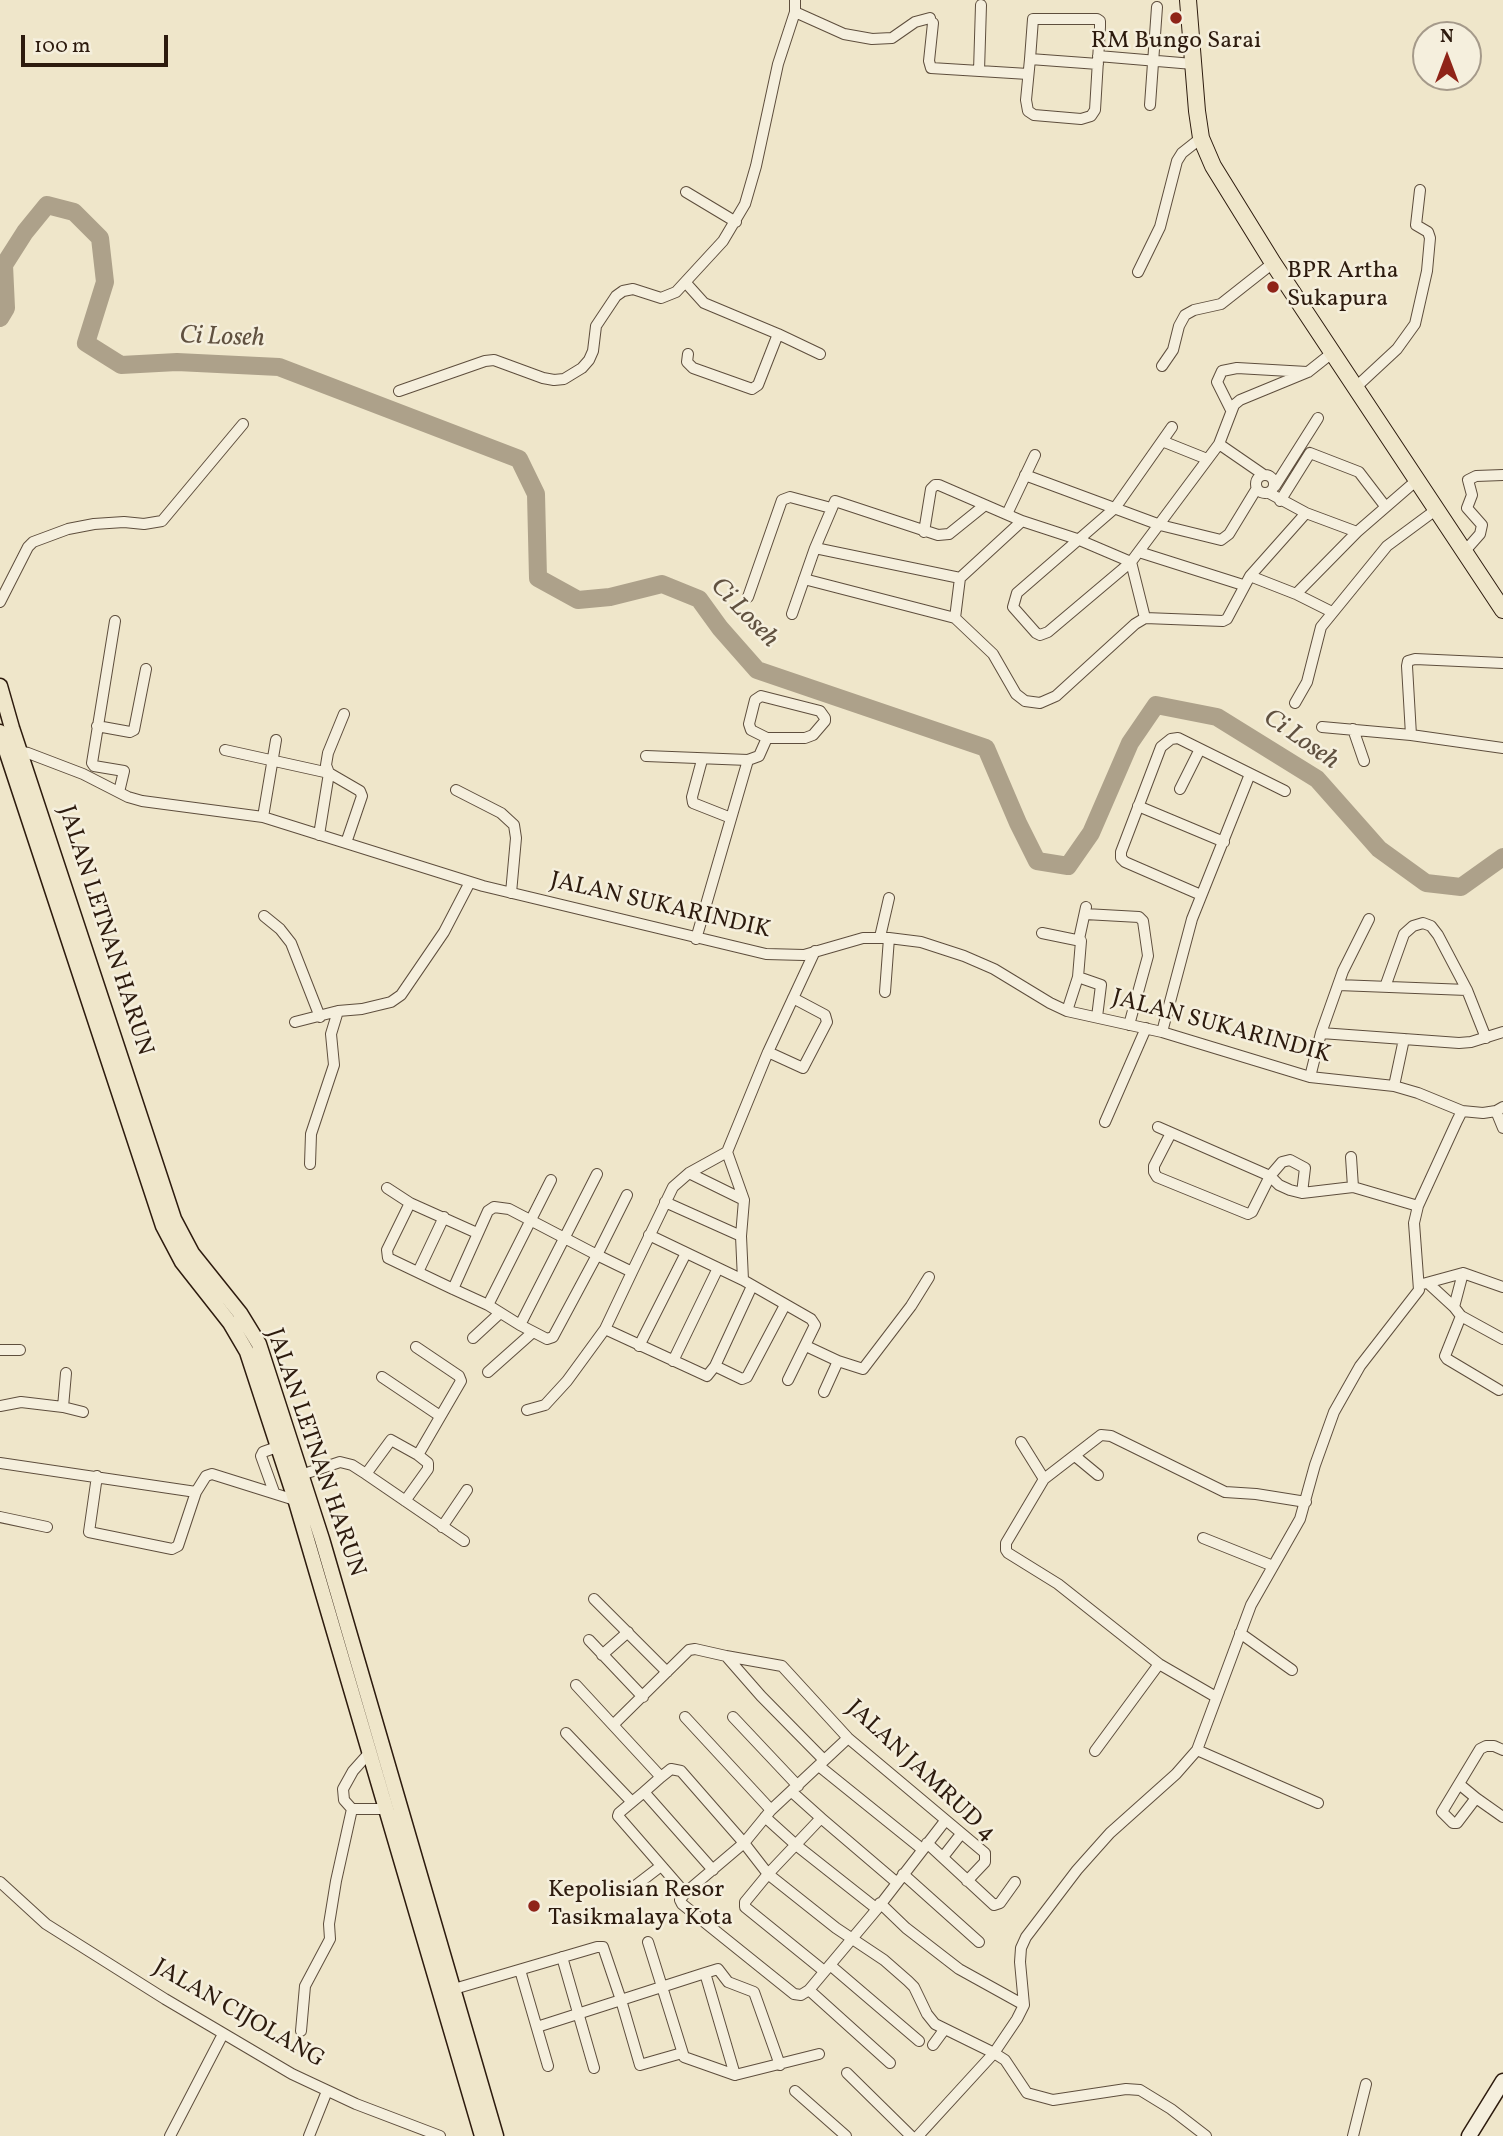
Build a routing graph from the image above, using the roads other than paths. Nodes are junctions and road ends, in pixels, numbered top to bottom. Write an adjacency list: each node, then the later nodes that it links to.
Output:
1 (795, 0): 5 (street)
2 (1188, 0): 9 (highway)
3 (981, 5): 10 (street)
4 (1157, 7): 8 (street)
5 (795, 12): 10 (street); 16 (street)
6 (1030, 59): 7 (street); 7 (street); 11 (street)
7 (1098, 60): 8 (street); 11 (street)
8 (1152, 60): 9 (street); 12 (street)
9 (1193, 64): 13 (highway)
10 (979, 71): 11 (street)
11 (1028, 74)
12 (1150, 105)
13 (1201, 138): 17 (highway); 18 (street)
14 (1420, 190): 26 (street)
15 (686, 192): 16 (street)
16 (735, 223): 19 (street)
17 (1273, 263): 21 (highway); 24 (street)
18 (1138, 272)
19 (686, 282): 20 (street); 27 (street)
20 (778, 334): 22 (street); 23 (street)
21 (1332, 353): 25 (street); 26 (highway)
22 (688, 354)
23 (820, 354)
24 (1162, 366)
25 (1308, 372): 28 (street); 28 (street)
26 (1355, 388): 41 (highway)
27 (399, 391)
28 (1231, 410): 33 (street)
29 (1318, 418): 34 (street)
30 (243, 424): 67 (street)
31 (1172, 427): 32 (street)
32 (1162, 441): 37 (street); 48 (street)
33 (1219, 444): 37 (street); 39 (street)
34 (1298, 449): 35 (street); 43 (street)
35 (1310, 453): 44 (street); 46 (street)
36 (1035, 455): 38 (street)
37 (1207, 459): 53 (street)
38 (1025, 475): 48 (street); 51 (street)
39 (1264, 475): 42 (street); 43 (street)
40 (1503, 475): 58 (street)
41 (1417, 480): 46 (street); 49 (highway)
42 (1257, 488): 43 (street); 53 (street)
43 (1272, 489): 44 (street)
44 (1280, 500): 50 (street)
45 (985, 505): 51 (street); 54 (street); 54 (street)
46 (1385, 506): 55 (street)
47 (831, 508): 54 (street); 57 (street); 66 (street)
48 (1115, 508): 53 (street); 56 (street)
49 (1437, 509): 58 (highway); 69 (street)
50 (1306, 513): 55 (street); 61 (street)
51 (1007, 514): 52 (street)
52 (1022, 521): 56 (street); 62 (street)
53 (1160, 525): 59 (street)
54 (925, 532)
55 (1357, 532): 65 (street)
56 (1077, 538): 60 (street); 60 (street)
57 (815, 548): 62 (street); 63 (street)
58 (1465, 551): 68 (highway)
59 (1139, 552): 60 (street); 64 (street)
60 (1131, 562): 72 (street)
61 (1250, 576): 64 (street); 65 (street)
62 (960, 578): 71 (street)
63 (804, 579): 70 (street); 71 (street)
64 (1243, 585): 72 (street)
65 (1296, 594): 69 (street)
66 (748, 597)
67 (0, 602)
68 (1503, 610)
69 (1332, 612): 77 (street)
70 (792, 614)
71 (955, 618): 72 (street)
72 (1145, 618)
73 (115, 621): 79 (street)
74 (1503, 663): 83 (street)
75 (146, 669): 79 (street)
76 (0, 686): 82 (main road, JALAN LETNAN HARUN)
77 (1295, 704)
78 (344, 714): 95 (street)
79 (97, 726): 100 (street)
80 (1322, 727): 81 (street)
81 (1353, 729): 83 (street); 94 (street)
82 (4, 730): 89 (main road, JALAN LETNAN HARUN)
83 (1410, 736): 86 (street)
84 (767, 738): 84 (street); 93 (street)
85 (276, 740): 91 (street)
86 (1503, 748)
87 (1200, 749): 96 (street); 97 (street); 101 (street)
88 (225, 750): 91 (street)
89 (13, 751): 100 (street, JALAN SUKARINDIK); 123 (main road, JALAN LETNAN HARUN)
90 (646, 756): 92 (street)
91 (272, 759): 95 (street); 102 (street)
92 (702, 760): 93 (street); 103 (street)
93 (748, 761): 103 (street)
94 (1364, 761)
95 (329, 774): 104 (street); 106 (street)
96 (1250, 774): 99 (street); 105 (street)
97 (1180, 789)
98 (456, 790): 108 (street)
99 (1285, 791)
100 (119, 792): 102 (street, JALAN SUKARINDIK)
101 (1138, 806): 105 (street); 109 (street)
102 (263, 817): 104 (street, JALAN SUKARINDIK)
103 (731, 818): 115 (street)
104 (318, 835): 106 (street, JALAN SUKARINDIK)
105 (1224, 842): 109 (street)
106 (346, 843): 107 (street, JALAN SUKARINDIK)
107 (470, 882): 108 (street, JALAN SUKARINDIK); 125 (street)
108 (511, 893): 115 (street, JALAN SUKARINDIK)
109 (1201, 895): 132 (street)
110 (889, 898): 114 (street)
111 (264, 916): 127 (street)
112 (1369, 919): 119 (street)
113 (1042, 933): 116 (street)
114 (884, 937): 117 (street, JALAN SUKARINDIK); 122 (street); 126 (street, JALAN SUKARINDIK)
115 (696, 939): 117 (street, JALAN SUKARINDIK)
116 (1080, 939): 118 (street); 130 (street)
117 (815, 951): 124 (street)
118 (1078, 977): 126 (street); 128 (street)
119 (1338, 985): 120 (street); 134 (street)
120 (1385, 987): 121 (street); 121 (street)
121 (1467, 990): 135 (street)
122 (885, 992)
123 (95, 998): 208 (main road, JALAN LETNAN HARUN); 213 (main road, JALAN LETNAN HARUN)
124 (793, 998): 137 (street); 137 (street)
125 (338, 1011): 127 (street); 148 (street)
126 (1067, 1011): 128 (street, JALAN SUKARINDIK)
127 (320, 1017): 129 (street)
128 (1097, 1017): 130 (street, JALAN SUKARINDIK)
129 (295, 1022)
130 (1129, 1024): 131 (street, JALAN SUKARINDIK)
131 (1146, 1028): 132 (street, JALAN SUKARINDIK); 142 (street)
132 (1162, 1031): 138 (street, JALAN SUKARINDIK)
133 (1503, 1032): 135 (street)
134 (1321, 1033): 136 (street); 138 (street)
135 (1486, 1038): 136 (street)
136 (1404, 1039): 139 (street)
137 (768, 1052): 146 (street)
138 (1310, 1077): 139 (street, JALAN SUKARINDIK)
139 (1394, 1086): 141 (street, JALAN SUKARINDIK)
140 (1500, 1109): 141 (street); 144 (street)
141 (1462, 1111): 160 (street)
142 (1105, 1122)
143 (1158, 1127): 145 (street)
144 (1503, 1128)
145 (1171, 1133): 151 (street); 151 (street)
146 (727, 1153): 149 (street); 157 (street)
147 (1351, 1157): 153 (street)
148 (310, 1164)
149 (689, 1173): 157 (street); 158 (street)
150 (597, 1174): 166 (street)
151 (1270, 1176): 155 (street); 155 (street)
152 (551, 1180): 162 (street)
153 (1353, 1187): 155 (street); 160 (street)
154 (387, 1188): 159 (street)
155 (1302, 1193)
156 (627, 1195): 168 (street)
157 (744, 1200): 165 (street)
158 (665, 1202): 164 (street); 165 (street)
159 (410, 1203): 161 (street); 170 (street)
160 (1418, 1206): 175 (street)
161 (444, 1217): 163 (street); 170 (street)
162 (531, 1222): 163 (street); 166 (street); 178 (street)
163 (477, 1233): 177 (street)
164 (649, 1235): 167 (street); 171 (street)
165 (741, 1236): 174 (street)
166 (565, 1240): 168 (street); 183 (street)
167 (686, 1252): 169 (street); 188 (street)
168 (597, 1255): 171 (street); 185 (street)
169 (718, 1268): 174 (street); 193 (street)
170 (418, 1272): 177 (street)
171 (632, 1272): 184 (street)
172 (1463, 1273): 175 (street); 176 (street); 180 (street)
173 (929, 1277): 194 (street)
174 (747, 1283): 179 (street); 195 (street)
175 (1424, 1285): 180 (street); 222 (street)
176 (1503, 1287)
177 (453, 1289): 178 (street)
178 (488, 1304): 181 (street)
179 (785, 1305): 189 (street); 195 (street)
180 (1454, 1307): 182 (street)
181 (500, 1312): 183 (street); 186 (street)
182 (1461, 1316): 187 (street); 200 (street)
183 (520, 1325): 185 (street)
184 (605, 1329): 188 (street); 204 (street)
185 (533, 1332): 196 (street)
186 (473, 1338)
187 (1503, 1339)
188 (639, 1346): 193 (street)
189 (806, 1346): 194 (street); 199 (street)
190 (416, 1347): 206 (street)
191 (0, 1350): 192 (street)
192 (20, 1350)
193 (673, 1361): 195 (street)
194 (838, 1361): 201 (street)
195 (715, 1366)
196 (488, 1372)
197 (66, 1373): 202 (street)
198 (382, 1377): 206 (street)
199 (788, 1380)
200 (1499, 1390)
201 (824, 1392)
202 (63, 1406): 203 (street); 205 (street)
203 (0, 1407)
204 (527, 1410)
205 (83, 1412)
206 (440, 1416): 209 (street)
207 (1021, 1442): 216 (street)
208 (277, 1447): 219 (street); 220 (main road, JALAN LETNAN HARUN)
209 (418, 1455): 212 (street); 221 (street)
210 (1075, 1456): 214 (street); 216 (street); 222 (street)
211 (0, 1462): 215 (street)
212 (366, 1474): 213 (street); 221 (street)
213 (301, 1475): 220 (main road, JALAN LETNAN HARUN)
214 (1098, 1475)
215 (97, 1476): 218 (street); 218 (street)
216 (1044, 1479): 235 (street)
217 (467, 1490): 225 (street)
218 (197, 1492): 219 (street)
219 (274, 1492): 220 (street)
220 (302, 1501): 246 (main road, JALAN LETNAN HARUN)
221 (405, 1501): 225 (street)
222 (1306, 1502): 228 (street)
223 (0, 1517): 224 (street)
224 (47, 1527)
225 (442, 1527): 227 (street)
226 (1203, 1538): 228 (street)
227 (464, 1541)
228 (1273, 1566): 231 (street)
229 (594, 1600): 230 (street)
230 (628, 1632): 233 (street); 237 (street)
231 (1240, 1633): 236 (street); 240 (street)
232 (589, 1640): 233 (street)
233 (602, 1655): 239 (street)
234 (726, 1656): 237 (street); 245 (street, JALAN JAMRUD 4); 250 (street)
235 (1159, 1664): 240 (street); 249 (street)
236 (1292, 1670)
237 (667, 1672): 239 (street)
238 (576, 1685): 243 (street)
239 (643, 1697): 243 (street)
240 (1216, 1697): 247 (street)
241 (685, 1717): 260 (street)
242 (733, 1717): 253 (street)
243 (613, 1725): 251 (street)
244 (566, 1733): 256 (street)
245 (848, 1738): 250 (street); 263 (street, JALAN JAMRUD 4)
246 (372, 1743): 258 (street); 259 (main road, JALAN LETNAN HARUN); 287 (main road, JALAN LETNAN HARUN)
247 (1197, 1750): 257 (street); 290 (street)
248 (1503, 1750): 252 (street)
249 (1095, 1751)
250 (822, 1763): 253 (street); 267 (street)
251 (661, 1777): 254 (street); 265 (street)
252 (1459, 1784): 255 (street); 255 (street)
253 (795, 1789): 260 (street); 262 (street)
254 (643, 1792): 256 (street); 270 (street)
255 (1476, 1798): 261 (street)
256 (632, 1802): 269 (street)
257 (1318, 1803)
258 (352, 1809): 259 (street); 294 (street)
259 (387, 1810): 296 (main road, JALAN LETNAN HARUN)
260 (768, 1813): 265 (street); 266 (street)
261 (1503, 1817)
262 (821, 1818): 266 (street); 272 (street)
263 (945, 1821): 264 (street, JALAN JAMRUD 4); 267 (street)
264 (961, 1834): 268 (street); 273 (street, JALAN JAMRUD 4)
265 (744, 1843): 270 (street); 271 (street)
266 (796, 1845): 271 (street); 278 (street)
267 (925, 1846): 268 (street); 272 (street)
268 (943, 1857): 273 (street)
269 (661, 1866): 276 (street); 277 (street)
270 (713, 1870): 277 (street)
271 (768, 1874): 279 (street); 283 (street)
272 (900, 1878): 278 (street); 281 (street)
273 (967, 1881): 275 (street)
274 (0, 1882): 295 (street, JALAN CIJOLANG)
275 (1015, 1882)
276 (631, 1889)
277 (685, 1893): 288 (street)
278 (878, 1906): 279 (street); 290 (street)
279 (851, 1937): 283 (street); 293 (street)
280 (648, 1942): 286 (street)
281 (979, 1942)
282 (562, 1957): 284 (street); 289 (street); 291 (street)
283 (827, 1968): 288 (street); 297 (street)
284 (520, 1970): 287 (street); 292 (street)
285 (705, 1973): 286 (street); 303 (street); 307 (street)
286 (662, 1986): 289 (street); 299 (street)
287 (454, 1989): 296 (main road, JALAN LETNAN HARUN)
288 (809, 1990): 302 (street)
289 (621, 2000): 291 (street); 299 (street)
290 (1024, 2005): 300 (street)
291 (579, 2014): 292 (street); 305 (street)
292 (537, 2027): 304 (street)
293 (944, 2030): 298 (street); 300 (street)
294 (301, 2031)
295 (223, 2034): 310 (street, JALAN CIJOLANG); 313 (street)
296 (461, 2039): 316 (main road, JALAN LETNAN HARUN); 317 (main road, JALAN LETNAN HARUN)
297 (919, 2041)
298 (933, 2045)
299 (682, 2053): 307 (street)
300 (994, 2053): 319 (street); 320 (street)
301 (819, 2054): 303 (street)
302 (891, 2063)
303 (780, 2065): 307 (street)
304 (548, 2066)
305 (594, 2068)
306 (847, 2073): 312 (street)
307 (735, 2075)
308 (1503, 2081): 322 (main road)
309 (1366, 2084): 321 (street)
310 (327, 2091): 314 (street); 315 (street, JALAN CIJOLANG)
311 (795, 2091): 318 (street)
312 (905, 2134)
313 (170, 2136)
314 (309, 2136)
315 (440, 2136)
316 (482, 2136)
317 (496, 2136)
318 (846, 2136)
319 (918, 2136)
320 (1206, 2136)
321 (1353, 2136)
322 (1469, 2136)

